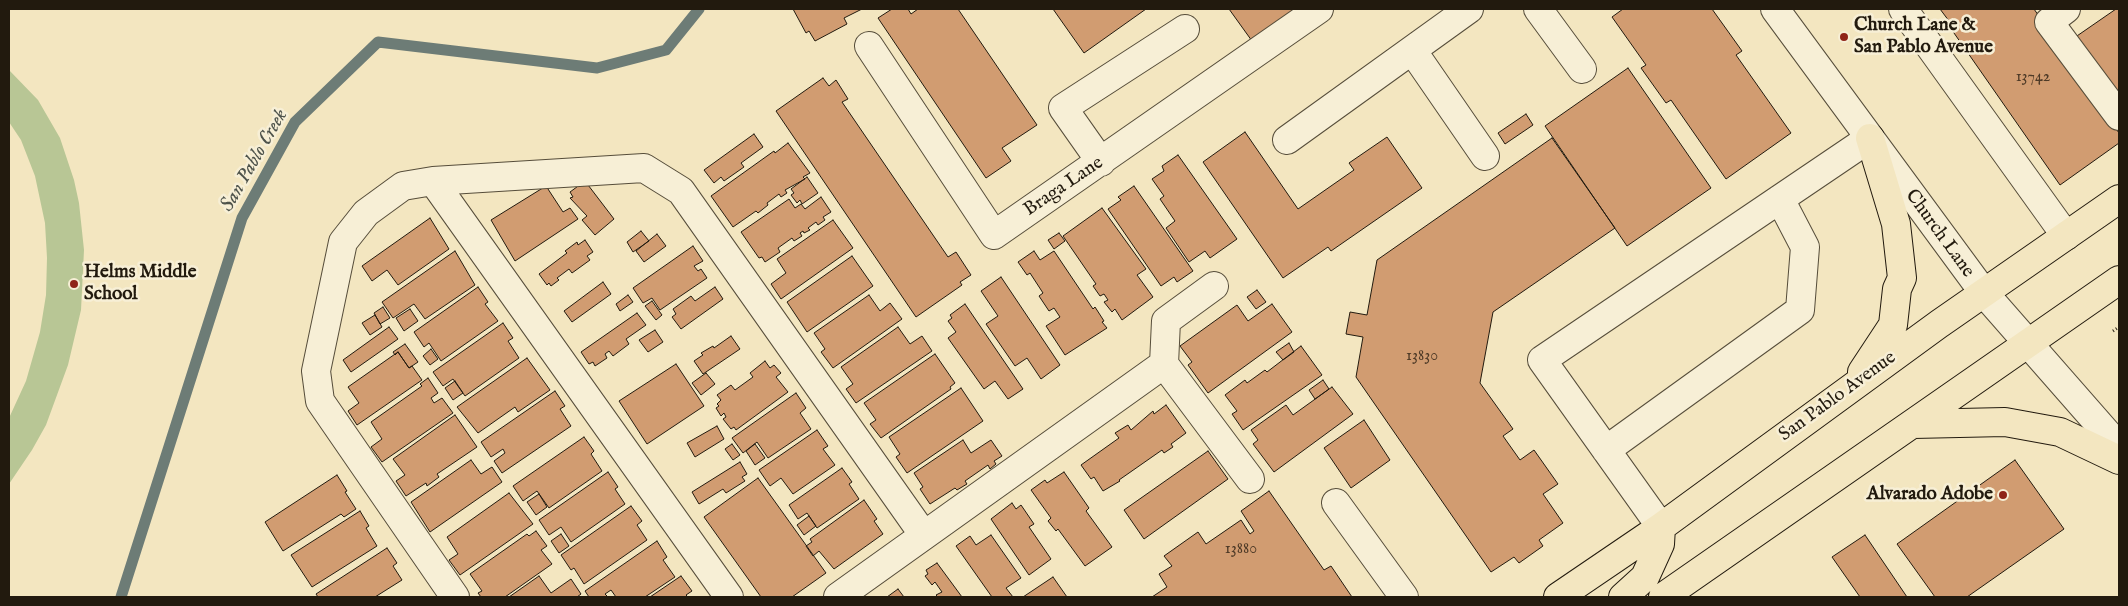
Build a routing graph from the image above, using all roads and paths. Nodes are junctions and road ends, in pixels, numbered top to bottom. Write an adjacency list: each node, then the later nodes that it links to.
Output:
1 (1319, 9): 15 (street, Braga Lane)
2 (1469, 9): 9 (street)
3 (1538, 9): 10 (street)
4 (1903, 9): 19 (street)
5 (2066, 9): 11 (street)
6 (1781, 11): 12 (street, Church Lane)
7 (1185, 28): 15 (street)
8 (869, 46): 15 (street, Braga Lane)
9 (1412, 50): 13 (street); 14 (street)
10 (1582, 69)
11 (2119, 116)
12 (1870, 138): 17 (street); 22 (street, Church Lane); 27 (main road)
13 (1287, 140)
14 (1485, 156)
15 (1101, 162)
16 (433, 181): 35 (street); 36 (street); 37 (street)
17 (1780, 199): 30 (street); 30 (street)
18 (2119, 199): 19 (main road, San Pablo Avenue)
19 (2066, 236): 22 (main road, San Pablo Avenue)
20 (2119, 280): 25 (main road)
21 (1214, 286): 26 (street)
22 (1984, 294): 25 (street, Church Lane); 27 (main road, San Pablo Avenue)
23 (2119, 327): 24 (path)
24 (2113, 331)
25 (2028, 344): 28 (main road); 29 (street, Church Lane)
26 (1164, 364): 32 (street); 35 (street)
27 (1851, 387): 34 (main road, San Pablo Avenue)
28 (1913, 424): 31 (main road); 42 (main road)
29 (2119, 447)
30 (1606, 450): 34 (street)
31 (2119, 460)
32 (1250, 479)
33 (1336, 503): 39 (street)
34 (1661, 527): 40 (main road, San Pablo Avenue); 41 (main road)
35 (923, 534): 38 (street)
36 (455, 597)
37 (729, 597)
38 (838, 597)
39 (1404, 597)
40 (1558, 597)
41 (1623, 597)
42 (1664, 597)

